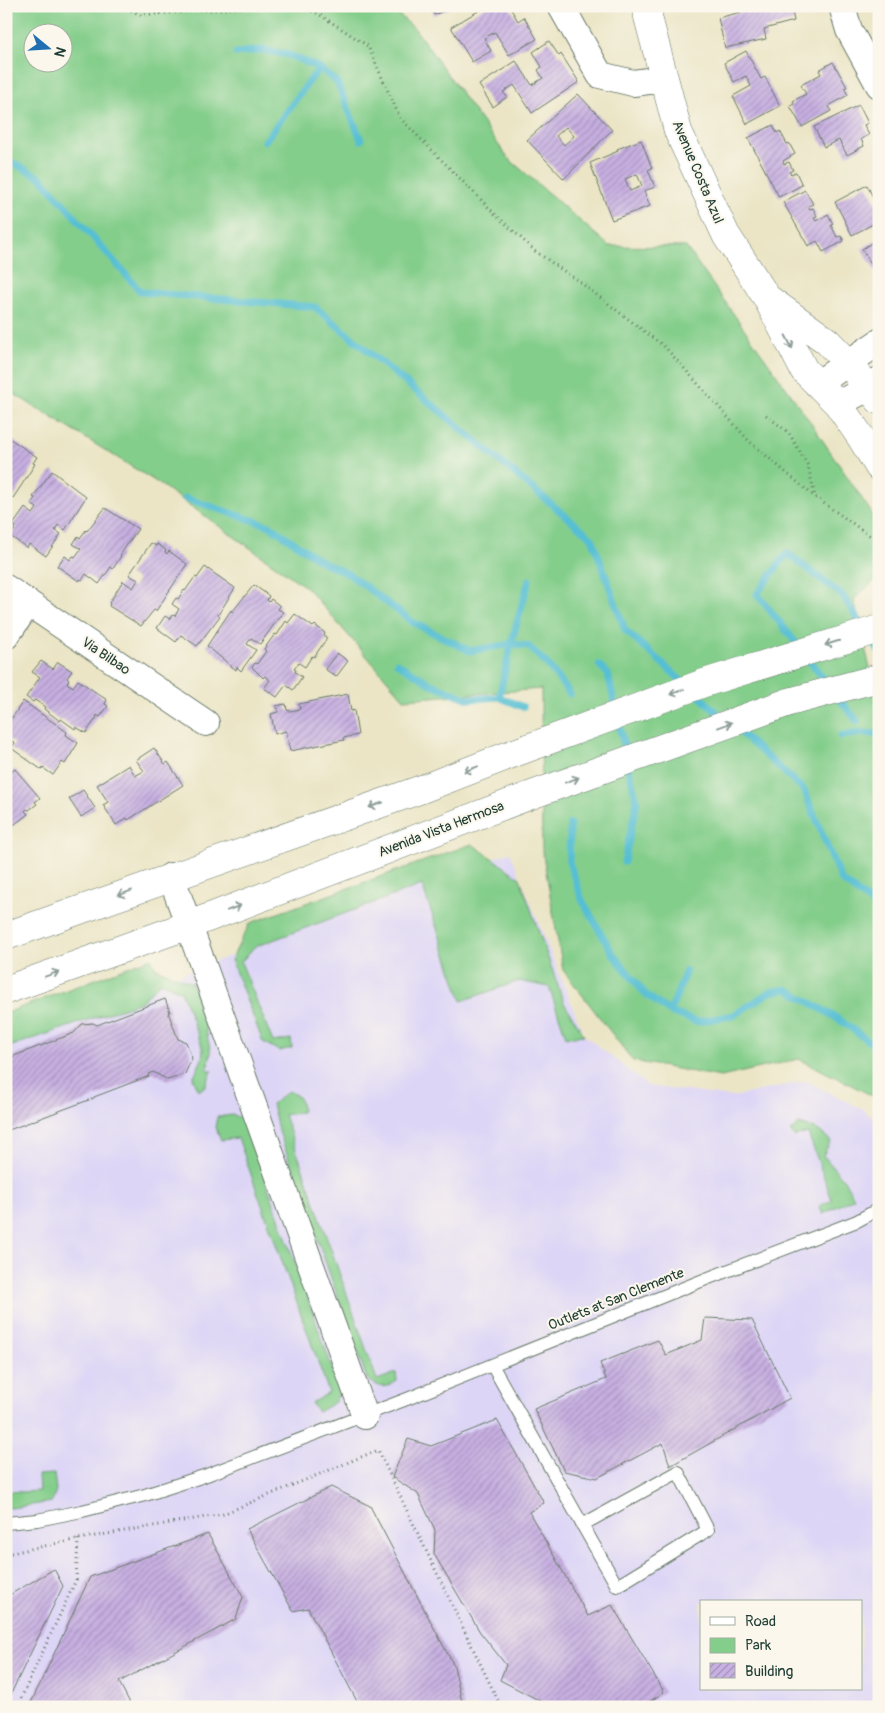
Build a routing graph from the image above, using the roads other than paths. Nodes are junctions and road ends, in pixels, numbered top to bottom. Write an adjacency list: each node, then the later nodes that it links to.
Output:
1 (562, 6): 4 (street)
2 (648, 6): 4 (main road, Avenue Costa Azul)
3 (842, 6): 5 (street)
4 (664, 79): 6 (main road, Avenue Costa Azul)
5 (879, 84)
6 (767, 298): 8 (main road, Avenue Costa Azul); 9 (main road, Avenue Costa Azul, one-way to 9)
7 (879, 342): 8 (street)
8 (848, 363): 9 (street); 10 (main road, Avenue Costa Azul)
9 (817, 384): 11 (main road, Avenue Costa Azul)
10 (875, 389): 11 (street)
11 (838, 404): 12 (main road, Avenue Costa Azul)
12 (879, 467)
13 (6, 588): 14 (street, Via Bilbao)
14 (28, 604): 16 (street); 18 (street, Via Bilbao)
15 (879, 628): 19 (main road, one-way to 19)
16 (6, 636)
17 (879, 678): 20 (main road, Avenida Vista Hermosa, one-way to 17)
18 (206, 723)
19 (171, 876): 20 (street); 21 (main road, one-way to 21)
20 (189, 926): 22 (main road, Avenida Vista Hermosa, one-way to 20); 25 (street)
21 (6, 936)
22 (6, 990)
23 (879, 1210): 24 (lane, Outlets at San Clemente)
24 (492, 1365): 25 (lane, Outlets at San Clemente); 27 (lane)
25 (365, 1416): 26 (lane, Outlets at San Clemente)
26 (6, 1524)
27 (582, 1525): 27 (lane)

